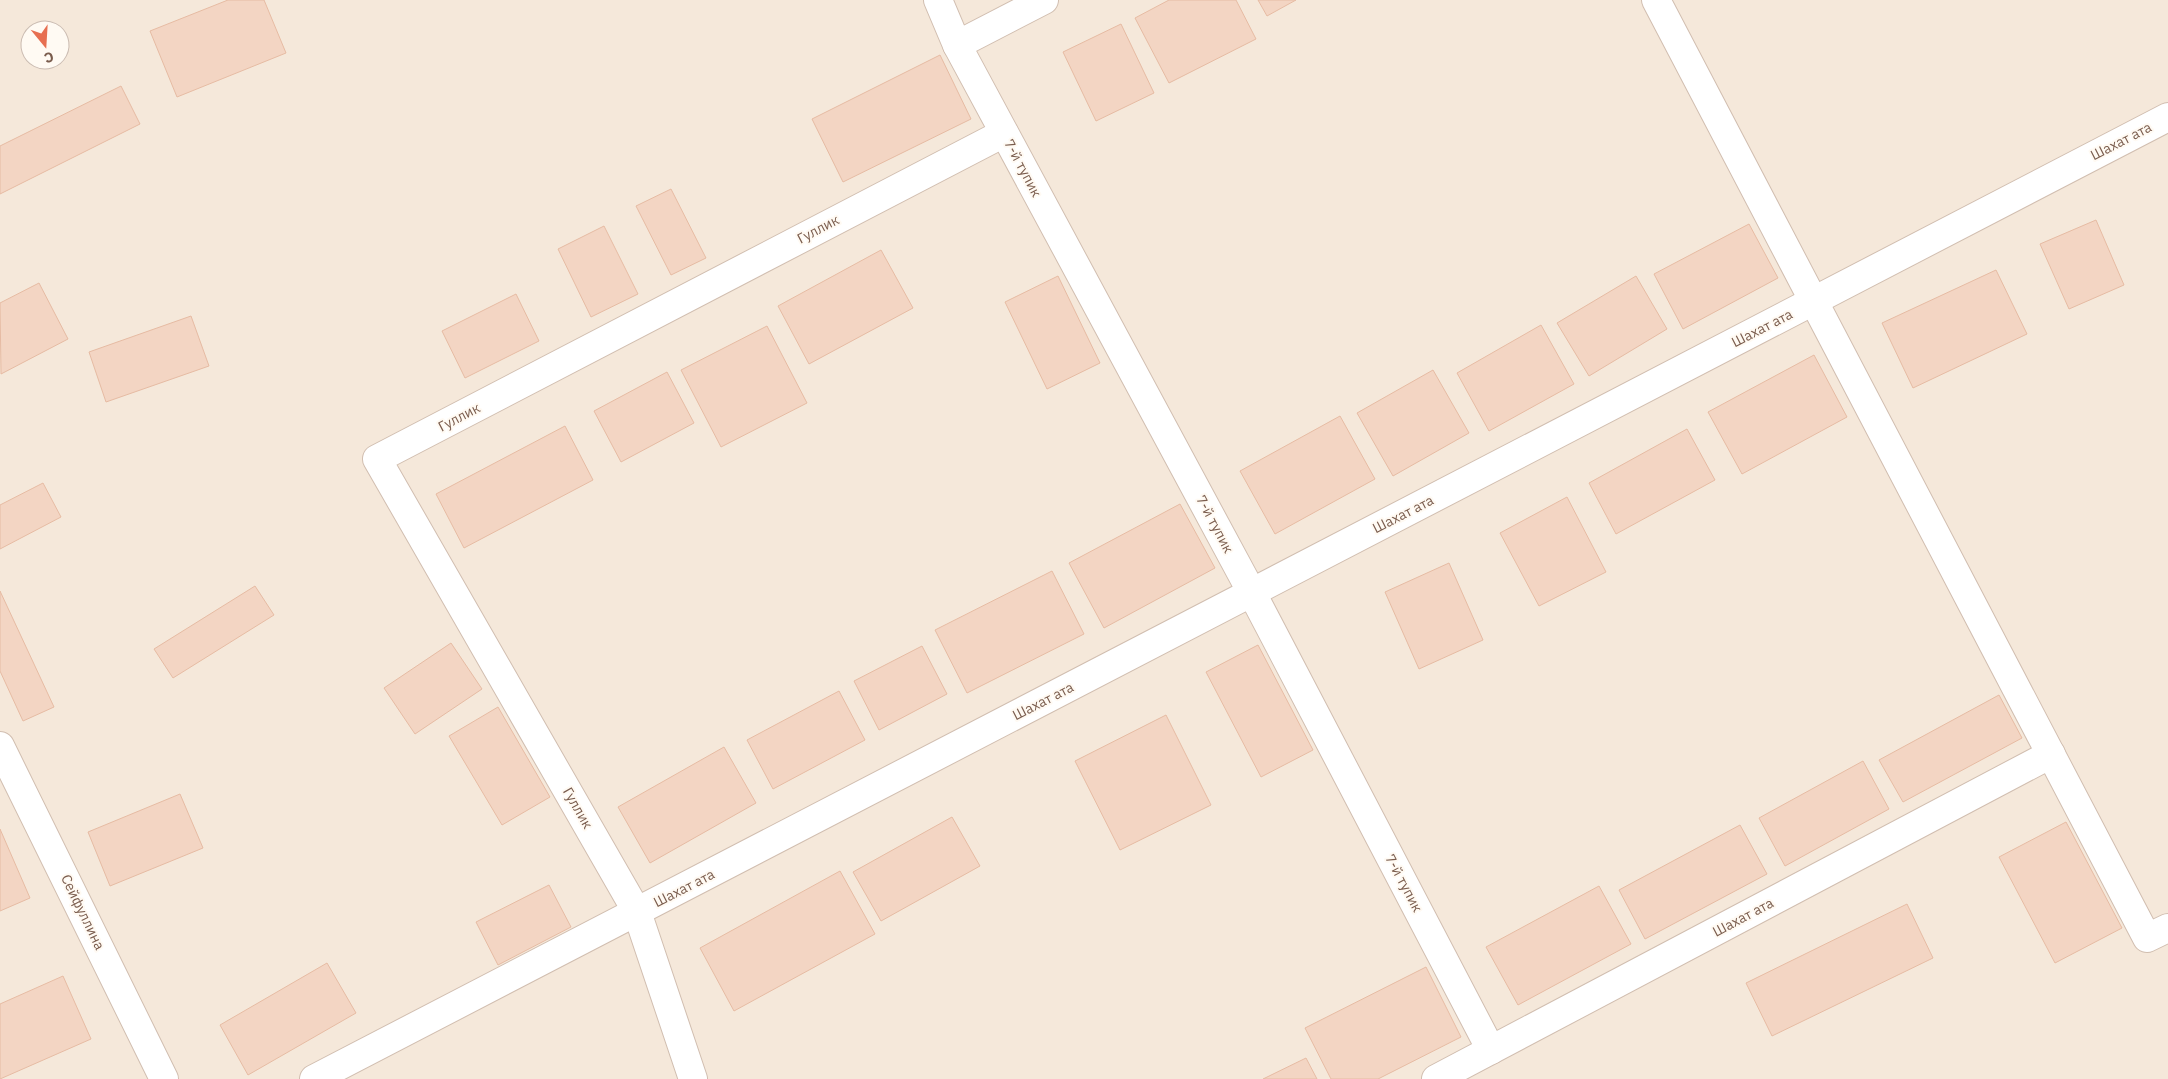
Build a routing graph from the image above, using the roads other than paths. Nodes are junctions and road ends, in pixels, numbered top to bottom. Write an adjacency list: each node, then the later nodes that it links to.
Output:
1 (938, 0): 4 (street, 7-й тупик)
2 (1044, 0): 4 (street)
3 (1656, 0): 7 (street)
4 (957, 45): 6 (street, 7-й тупик)
5 (2168, 117): 7 (street, Шахат ата)
6 (1004, 132): 8 (street, 7-й тупик); 12 (street, Гуллик)
7 (1814, 300): 8 (street, Шахат ата); 10 (street)
8 (1252, 593): 12 (street, Шахат ата); 14 (street, 7-й тупик)
9 (0, 746): 11 (street, Сейфуллина)
10 (2051, 754): 13 (street); 14 (street, Шахат ата)
11 (9, 784): 15 (street, Сейфуллина)
12 (637, 912): 16 (street, Шахат ата); 17 (street, Шахат ата)
13 (2158, 933)
14 (1491, 1050): 18 (street, Шахат ата)
15 (164, 1079)
16 (314, 1079)
17 (692, 1079)
18 (1436, 1079)

